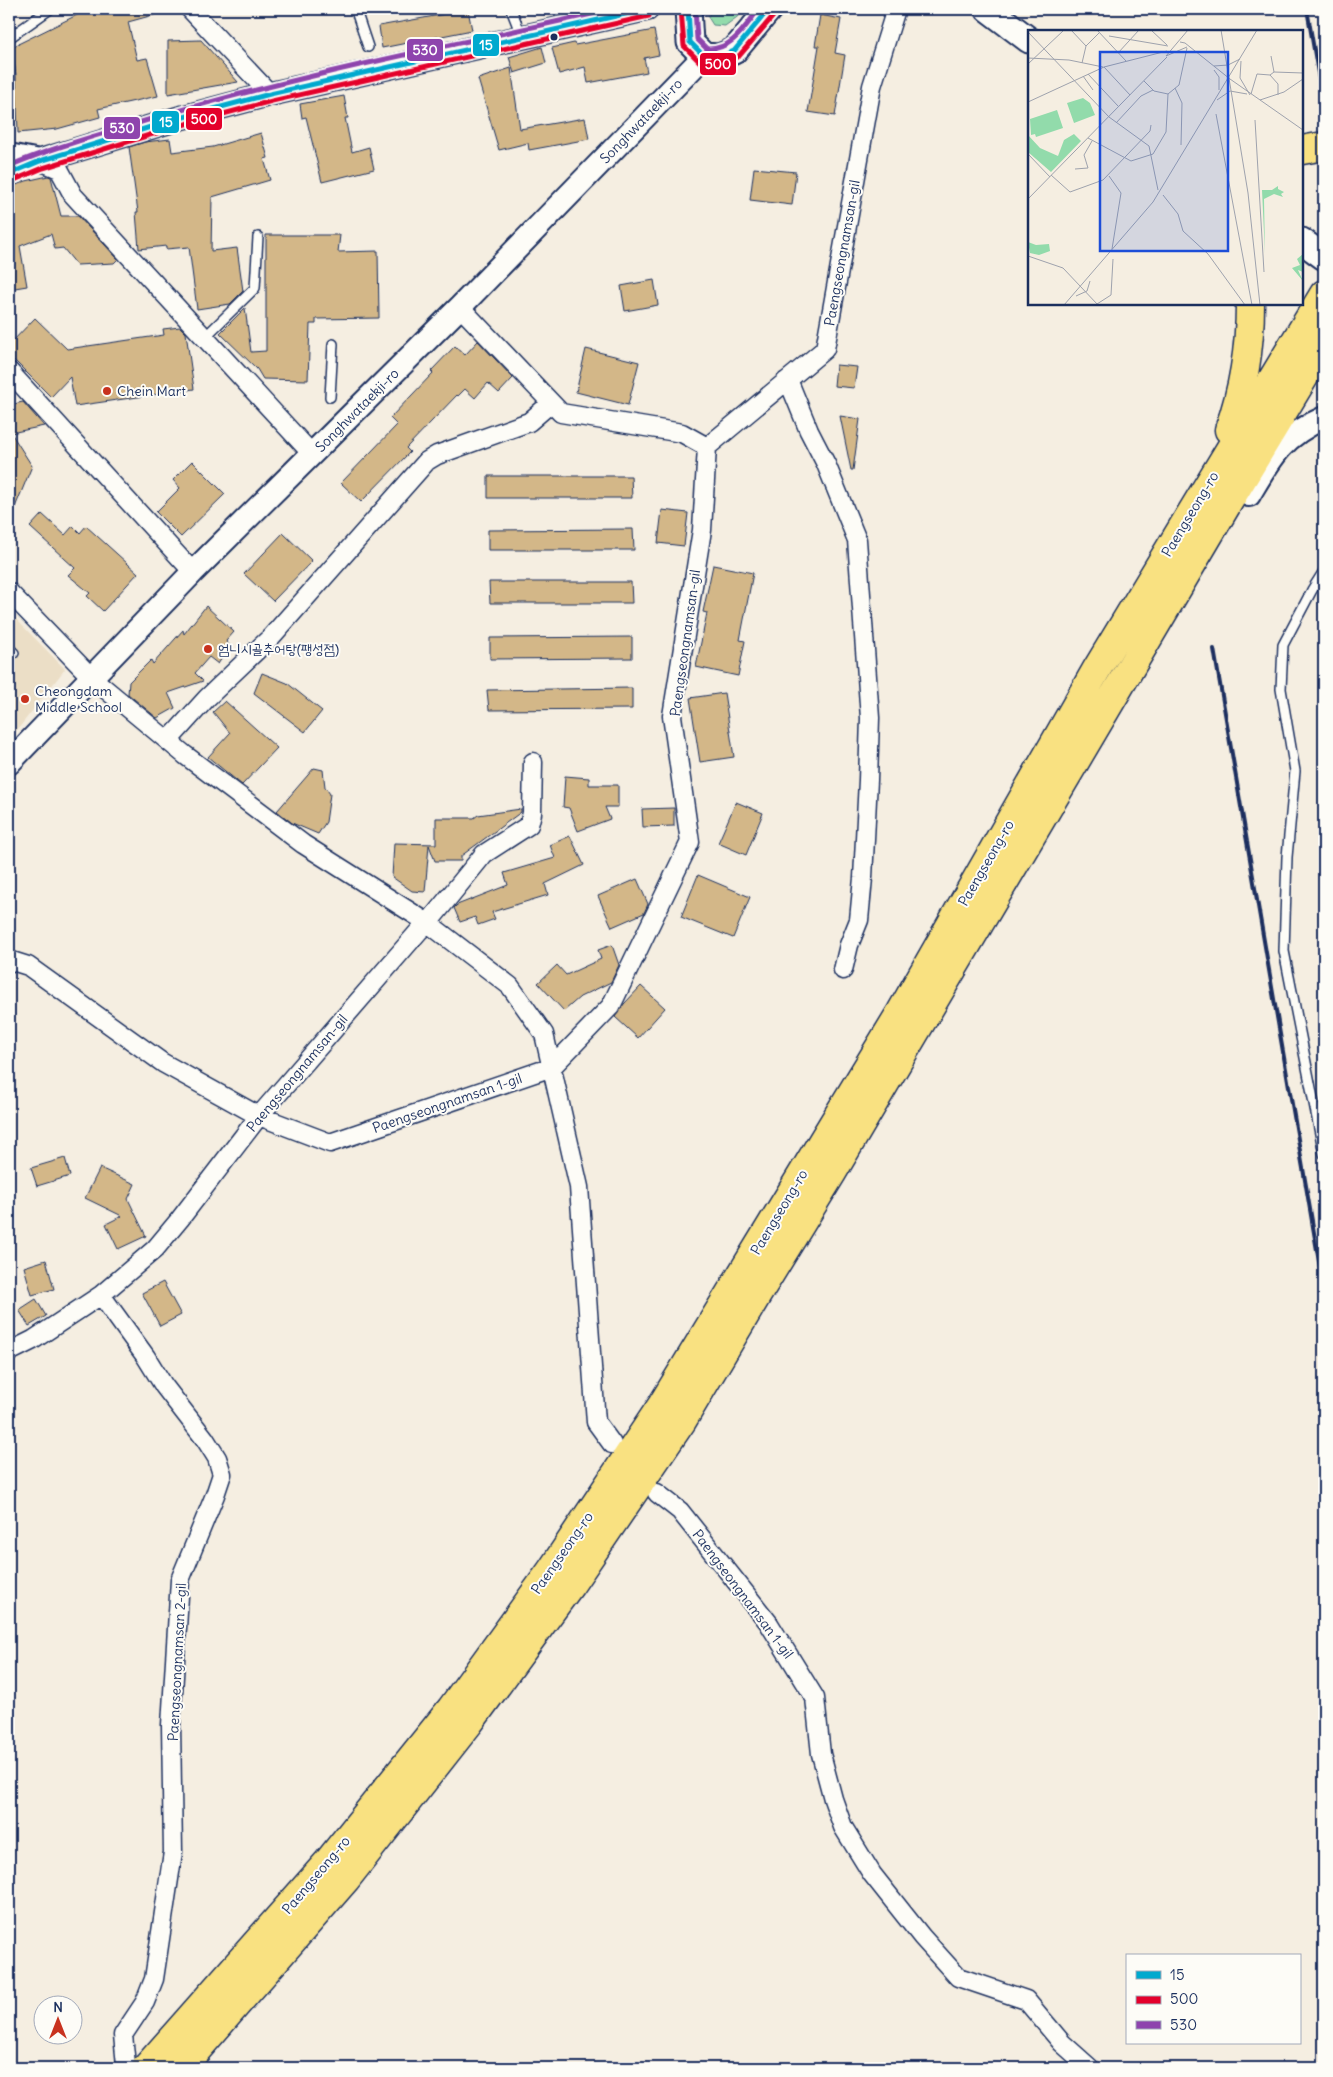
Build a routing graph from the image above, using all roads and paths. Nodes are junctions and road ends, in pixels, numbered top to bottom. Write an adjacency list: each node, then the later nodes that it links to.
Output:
1 (50, 9): 11 (lane)
2 (357, 9): 13 (lane)
3 (511, 9): 10 (lane)
4 (647, 9): 10 (street)
5 (688, 9): 14 (main road)
6 (769, 9): 14 (main road)
7 (896, 9): 31 (street, Paengseongnamsan-gil)
8 (988, 9): 12 (main road)
9 (193, 10): 15 (street)
10 (522, 37): 15 (street)
11 (9, 38)
12 (1028, 39)
13 (368, 47)
14 (704, 56): 26 (street, Songhwataekji-ro)
15 (270, 94): 19 (street)
16 (1324, 146): 17 (main road)
17 (1303, 150)
18 (9, 155): 19 (street)
19 (40, 161): 20 (street); 27 (street)
20 (9, 174)
21 (258, 237): 27 (lane)
22 (1303, 242): 23 (main road)
23 (1324, 257)
24 (1324, 294): 37 (main road, Paengseong-ro)
25 (1250, 305): 37 (main road)
26 (460, 307): 33 (street); 36 (street, Songhwataekji-ro)
27 (204, 338): 36 (street)
28 (333, 344): 32 (lane)
29 (1324, 344): 38 (main road, Paengseong-ro)
30 (9, 371): 40 (street)
31 (786, 381): 35 (street, Paengseongnamsan-gil); 50 (street)
32 (330, 397)
33 (551, 403): 35 (street); 45 (street)
34 (1324, 418): 38 (street)
35 (707, 447): 51 (street, Paengseongnamsan-gil)
36 (312, 454): 40 (street, Songhwataekji-ro)
37 (1198, 502): 58 (main road, Paengseong-ro)
38 (1226, 506): 59 (main road, Paengseong-ro)
39 (1324, 571): 53 (lane)
40 (193, 572): 44 (street, Songhwataekji-ro)
41 (9, 592): 44 (street)
42 (9, 648): 43 (lane)
43 (9, 655)
44 (92, 678): 45 (street); 47 (street, Songhwataekji-ro)
45 (168, 741): 48 (street)
46 (533, 762): 48 (street, Paengseongnamsan-gil)
47 (9, 763)
48 (428, 923): 51 (street); 52 (street, Paengseongnamsan-gil)
49 (9, 960): 52 (street, Paengseongnamsan 1-gil)
50 (843, 970)
51 (552, 1067): 52 (street, Paengseongnamsan 1-gil); 56 (street)
52 (259, 1116): 54 (street, Paengseongnamsan-gil)
53 (1324, 1154)
54 (101, 1296): 55 (street, Paengseongnamsan-gil); 58 (street, Paengseongnamsan 2-gil)
55 (9, 1352)
56 (612, 1444)
57 (657, 1492): 60 (street, Paengseongnamsan 1-gil)
58 (136, 2066)
59 (181, 2068)
60 (1090, 2068)

